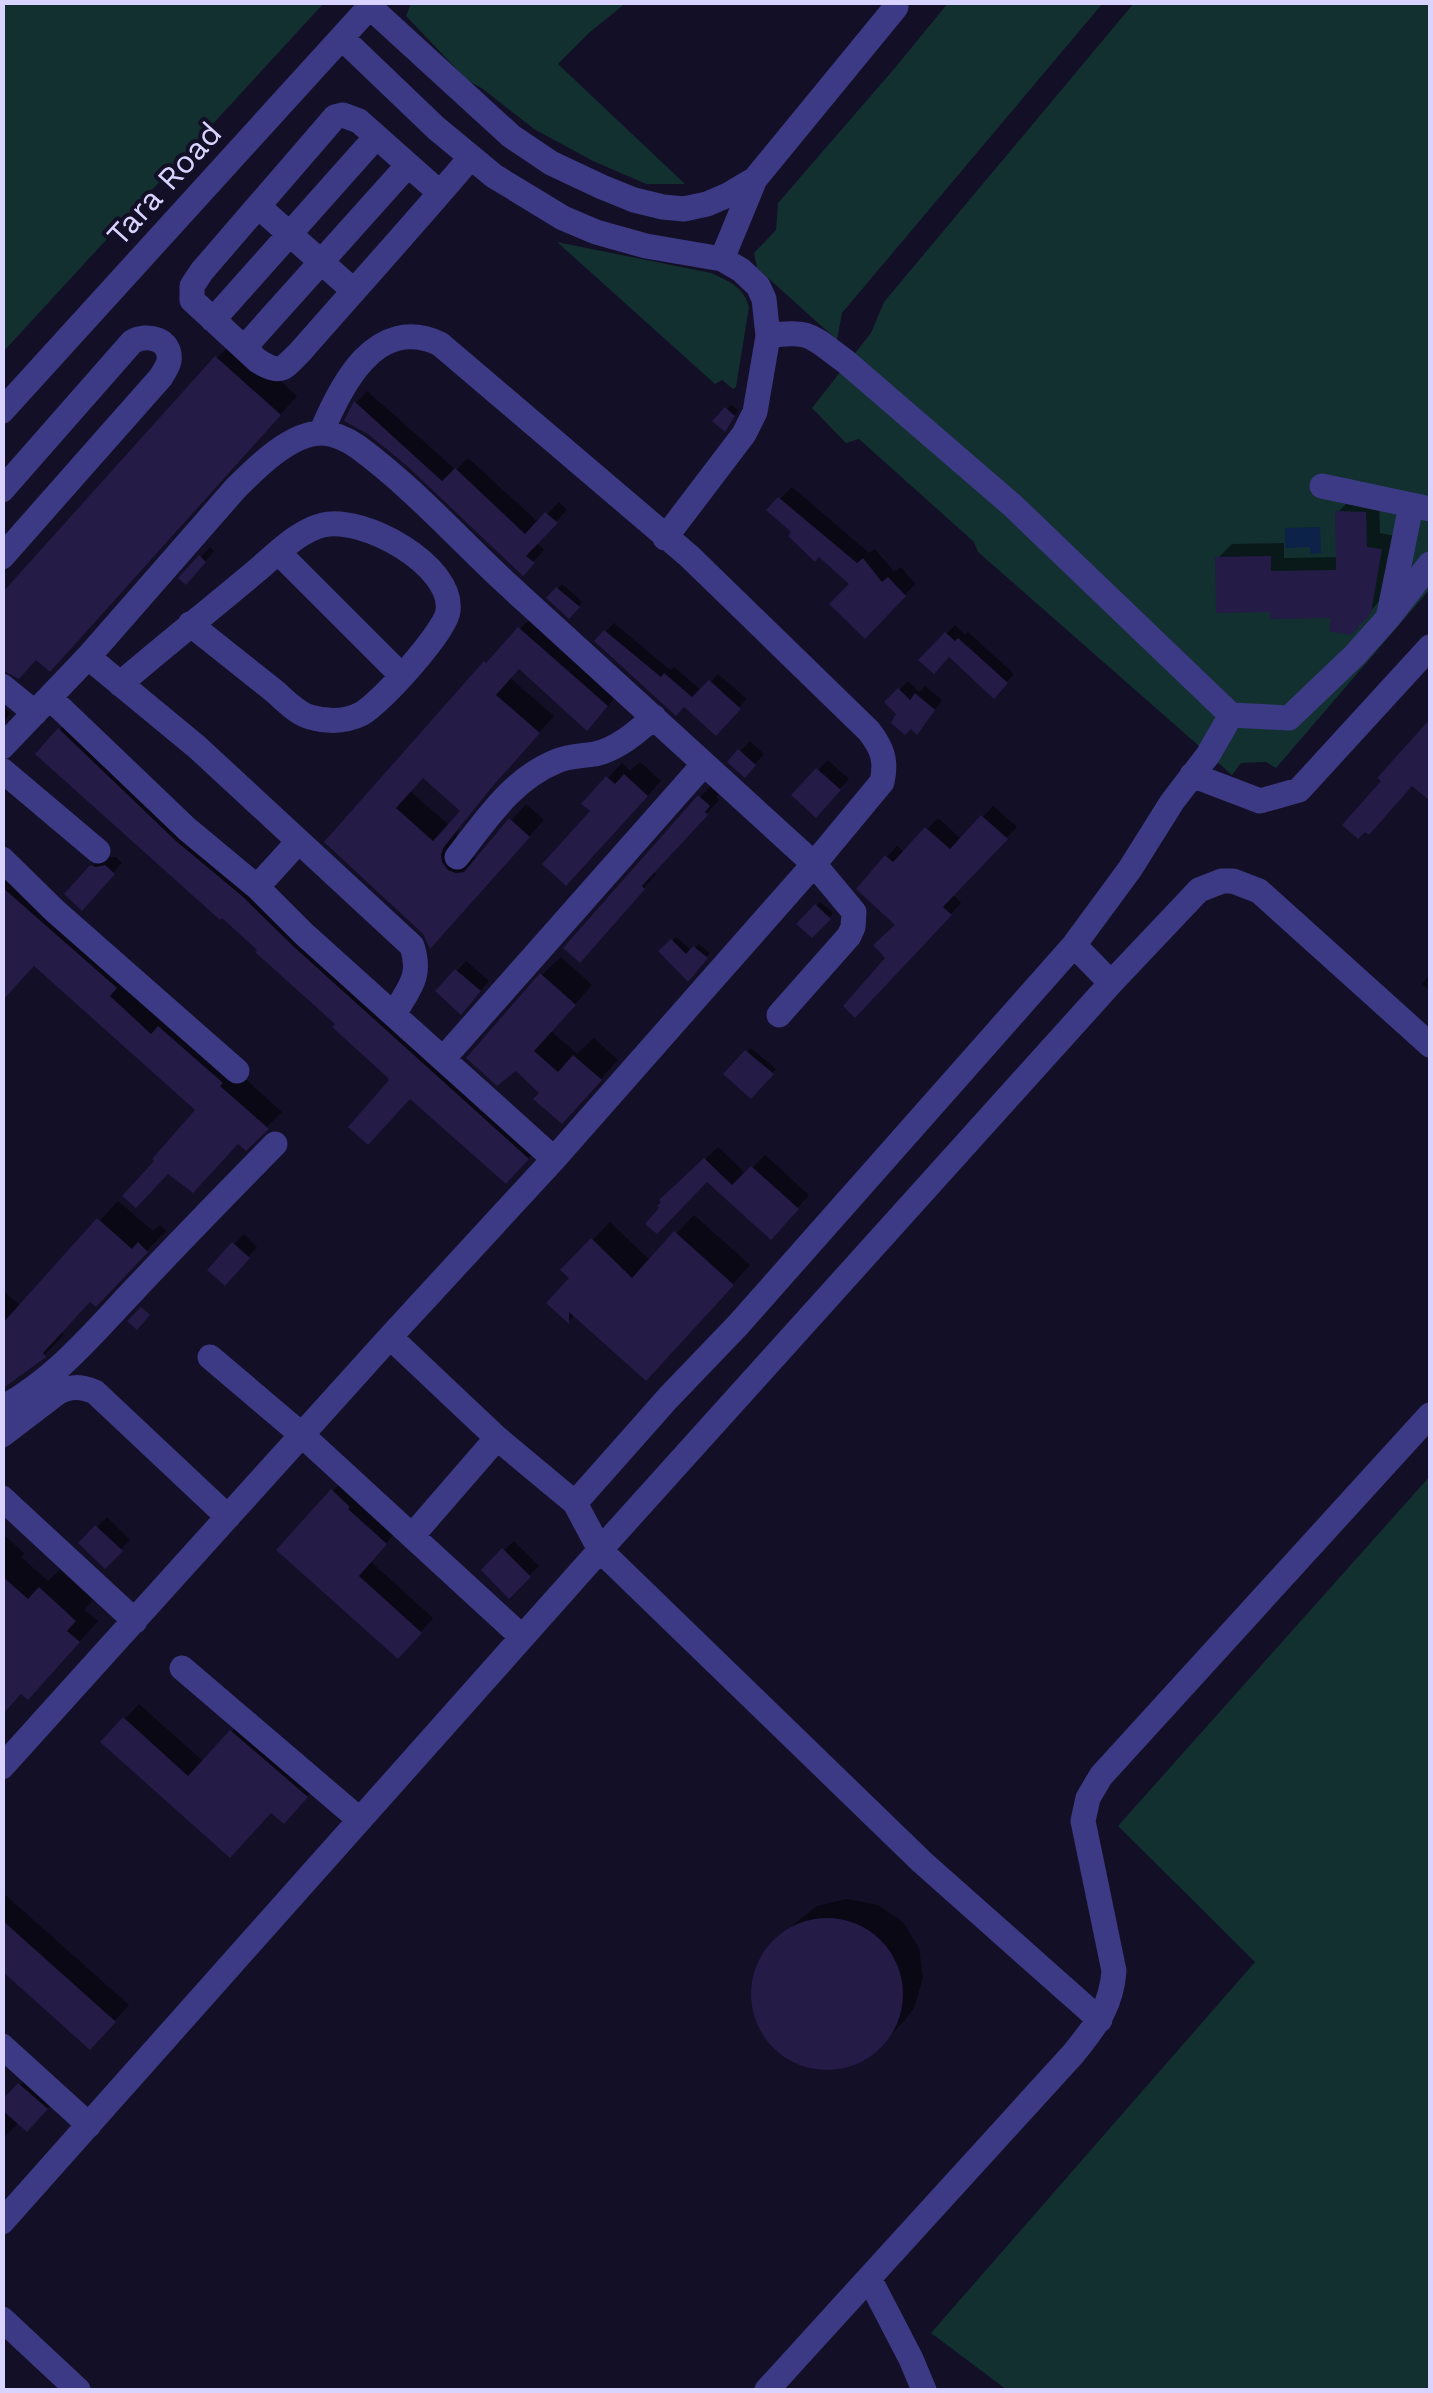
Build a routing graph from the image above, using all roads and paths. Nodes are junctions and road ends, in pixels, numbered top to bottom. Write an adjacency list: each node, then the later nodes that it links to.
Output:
1 (372, 4): 3 (street, Tara Road); 7 (street)
2 (896, 7): 7 (street)
3 (342, 38): 5 (street); 17 (street, Tara Road)
4 (376, 137): 6 (street); 9 (street); 10 (street)
5 (470, 156): 8 (street); 11 (street)
6 (408, 165): 8 (street); 12 (street)
7 (754, 179): 11 (street)
8 (440, 193): 13 (street)
9 (258, 206): 10 (street); 14 (street)
10 (291, 235): 12 (street); 14 (street)
11 (722, 259): 15 (street)
12 (322, 262): 13 (street); 16 (street)
13 (354, 290): 16 (street)
14 (213, 320): 16 (street)
15 (768, 336): 22 (street); 34 (street)
16 (244, 348)
17 (2, 411)
18 (321, 433): 22 (street); 29 (street); 35 (street)
19 (1322, 486): 21 (street)
20 (2, 490): 24 (street)
21 (1420, 507): 26 (street)
22 (666, 538): 44 (street)
23 (278, 552): 27 (street); 30 (street); 30 (street)
24 (2, 558)
25 (1430, 564): 26 (street)
26 (1388, 618): 34 (street)
27 (190, 624): 30 (street); 31 (street)
28 (1430, 646): 39 (street)
29 (88, 657): 31 (street); 33 (street)
30 (401, 676)
31 (120, 684): 40 (street)
32 (2, 686): 33 (street)
33 (43, 706): 36 (street); 45 (street)
34 (1231, 715): 39 (street)
35 (654, 717): 37 (street); 42 (street)
36 (2, 747)
37 (704, 764): 44 (street); 51 (street)
38 (2, 770): 41 (street)
39 (1181, 791): 46 (street)
40 (298, 842): 45 (street); 48 (street)
41 (98, 851)
42 (457, 857)
43 (2, 859): 52 (street)
44 (814, 864): 49 (street); 54 (street)
45 (257, 887): 48 (street)
46 (1074, 945): 47 (street); 63 (street)
47 (1111, 983): 50 (street); 66 (street)
48 (394, 1014): 51 (street)
49 (779, 1015)
50 (1430, 1045)
51 (443, 1059): 54 (street)
52 (237, 1071)
53 (276, 1144): 57 (street)
54 (554, 1159): 55 (street)
55 (390, 1336): 60 (street); 61 (street)
56 (210, 1357): 60 (street)
57 (2, 1408)
58 (1430, 1415): 72 (street)
59 (2, 1435): 64 (street)
60 (302, 1435): 64 (street); 65 (street)
61 (497, 1438): 63 (street); 65 (street)
62 (2, 1498): 67 (street)
63 (575, 1503): 66 (street)
64 (228, 1517): 67 (street)
65 (412, 1536): 68 (street)
66 (600, 1550): 68 (street); 72 (street)
67 (135, 1621): 70 (street)
68 (522, 1637): 71 (street)
69 (182, 1668): 71 (street)
70 (2, 1767)
71 (360, 1820): 74 (street)
72 (1100, 2020): 76 (street)
73 (2, 2046): 74 (street)
74 (89, 2125): 75 (street)
75 (2, 2222)
76 (869, 2278): 79 (street); 80 (street)
77 (2, 2318): 78 (street)
78 (78, 2390)
79 (767, 2390)
80 (924, 2390)

